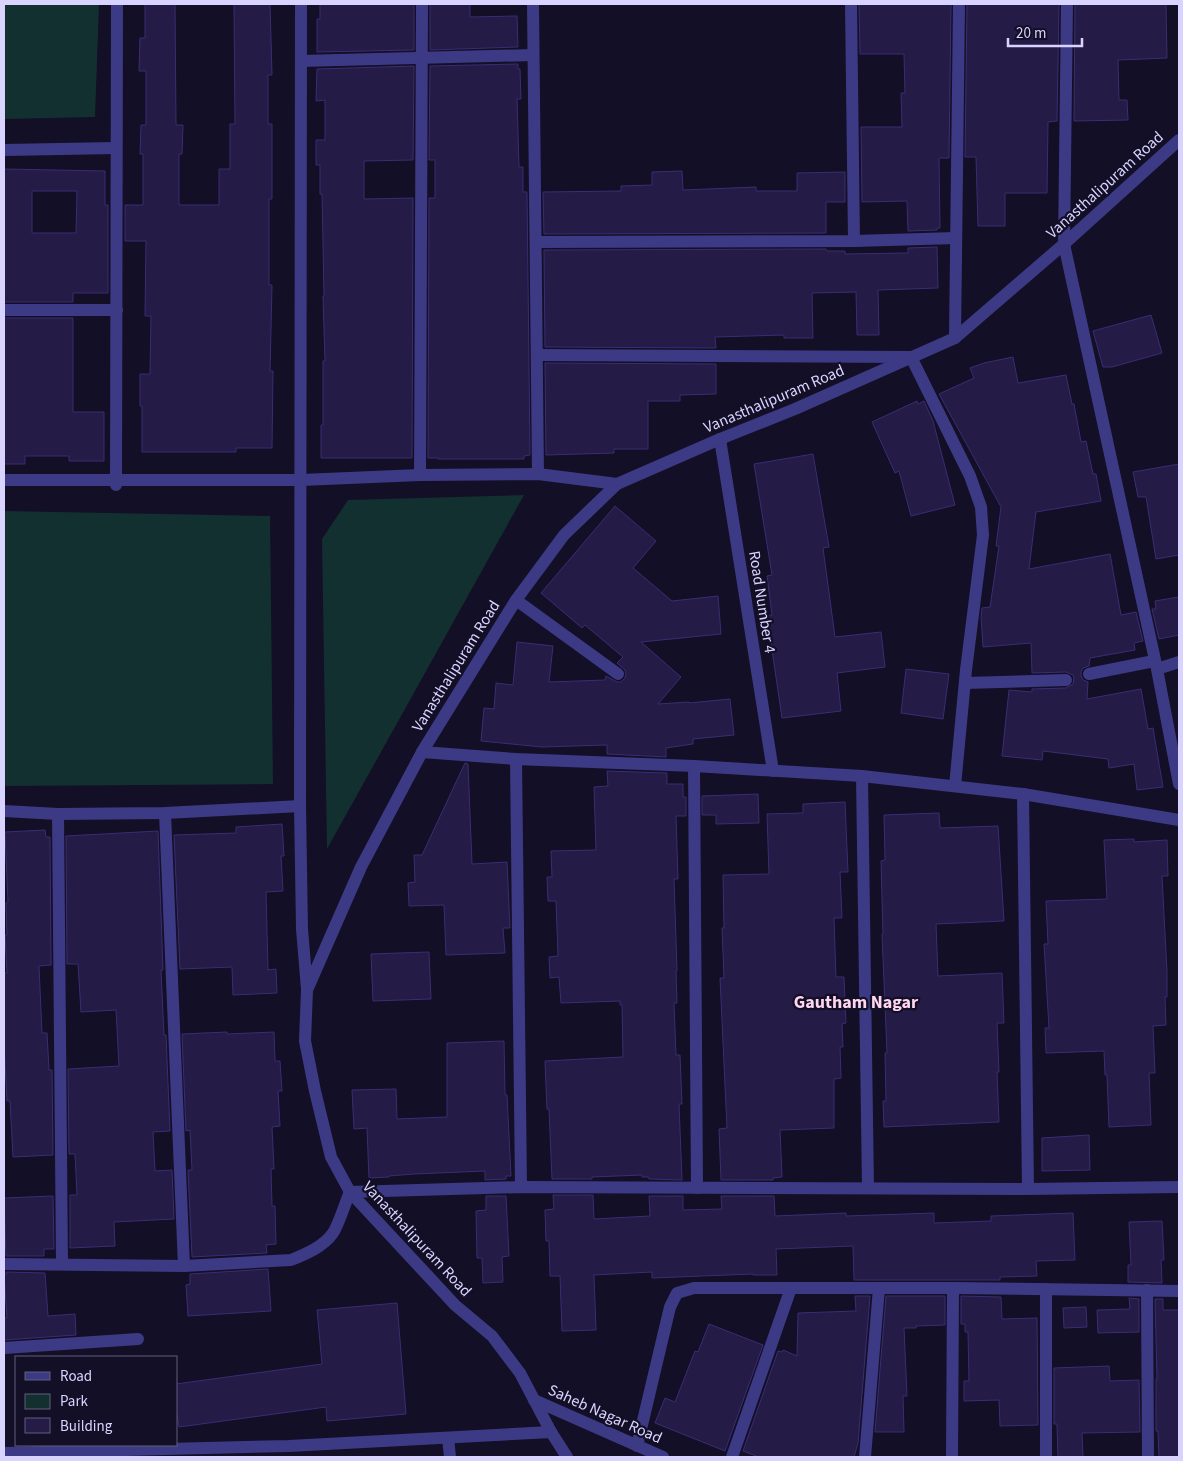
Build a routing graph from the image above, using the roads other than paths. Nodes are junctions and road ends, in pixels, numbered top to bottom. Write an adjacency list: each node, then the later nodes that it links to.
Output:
1 (117, 4): 12 (street)
2 (301, 4): 10 (street)
3 (422, 4): 9 (street)
4 (533, 4): 8 (street)
5 (851, 4): 15 (street)
6 (959, 4): 14 (street)
7 (1067, 4): 17 (street)
8 (534, 55): 9 (street); 16 (street)
9 (422, 58): 10 (street); 25 (street)
10 (301, 61): 27 (street)
11 (1179, 140): 17 (street, Vanasthalipuram Road)
12 (116, 148): 13 (street); 19 (street)
13 (4, 150)
14 (956, 238): 15 (street); 20 (street)
15 (854, 241): 16 (street)
16 (536, 242): 21 (street)
17 (1064, 244): 20 (street, Vanasthalipuram Road); 32 (street)
18 (4, 310): 19 (street)
19 (117, 310): 28 (street)
20 (955, 338): 22 (street, Vanasthalipuram Road)
21 (537, 355): 22 (street); 24 (street)
22 (911, 357): 23 (street, Vanasthalipuram Road); 36 (street)
23 (720, 439): 29 (street, Vanasthalipuram Road); 40 (street, Road Number 4)
24 (538, 474): 25 (street); 29 (street)
25 (420, 475): 27 (street)
26 (4, 480): 28 (street)
27 (301, 480): 28 (street); 45 (street)
28 (116, 482)
29 (617, 484): 30 (street, Vanasthalipuram Road)
30 (516, 600): 33 (street); 37 (street, Vanasthalipuram Road)
31 (1179, 662): 32 (street)
32 (1156, 665): 34 (street); 42 (street)
33 (618, 674)
34 (1089, 674)
35 (1066, 680): 36 (street)
36 (965, 683): 43 (street)
37 (422, 752): 38 (street); 50 (street, Vanasthalipuram Road)
38 (516, 759): 39 (street); 51 (street)
39 (694, 766): 40 (street); 53 (street)
40 (773, 771): 41 (street)
41 (862, 776): 43 (street); 54 (street)
42 (1179, 784)
43 (955, 786): 44 (street)
44 (1022, 794): 49 (street); 55 (street)
45 (300, 806): 47 (street); 50 (street)
46 (4, 811): 48 (street)
47 (165, 813): 48 (street); 59 (street)
48 (58, 814): 58 (street)
49 (1179, 820)
50 (307, 990): 56 (street, Vanasthalipuram Road)
51 (521, 1187): 53 (street); 56 (street)
52 (1179, 1187): 55 (street)
53 (697, 1188): 54 (street)
54 (868, 1188): 55 (street)
55 (1028, 1189)
56 (350, 1192): 59 (street); 68 (street, Vanasthalipuram Road)
57 (4, 1264): 58 (street)
58 (62, 1264): 59 (street)
59 (184, 1266)
60 (791, 1288): 61 (street); 71 (street); 77 (street)
61 (879, 1288): 62 (street); 78 (street)
62 (953, 1288): 63 (street); 79 (street)
63 (1046, 1289): 64 (street); 80 (street)
64 (1147, 1290): 65 (street); 81 (street)
65 (1179, 1291)
66 (138, 1339): 67 (street)
67 (4, 1348)
68 (534, 1400): 69 (street, Vanasthalipuram Road); 71 (street, Saheb Nagar Road)
69 (551, 1432): 70 (street); 75 (street, Vanasthalipuram Road)
70 (448, 1438): 72 (street); 74 (street)
71 (637, 1446): 76 (street, Saheb Nagar Road)
72 (290, 1451): 73 (street)
73 (4, 1453)
74 (450, 1457)
75 (567, 1457)
76 (662, 1457)
77 (732, 1457)
78 (865, 1457)
79 (952, 1457)
80 (1046, 1457)
81 (1148, 1457)

